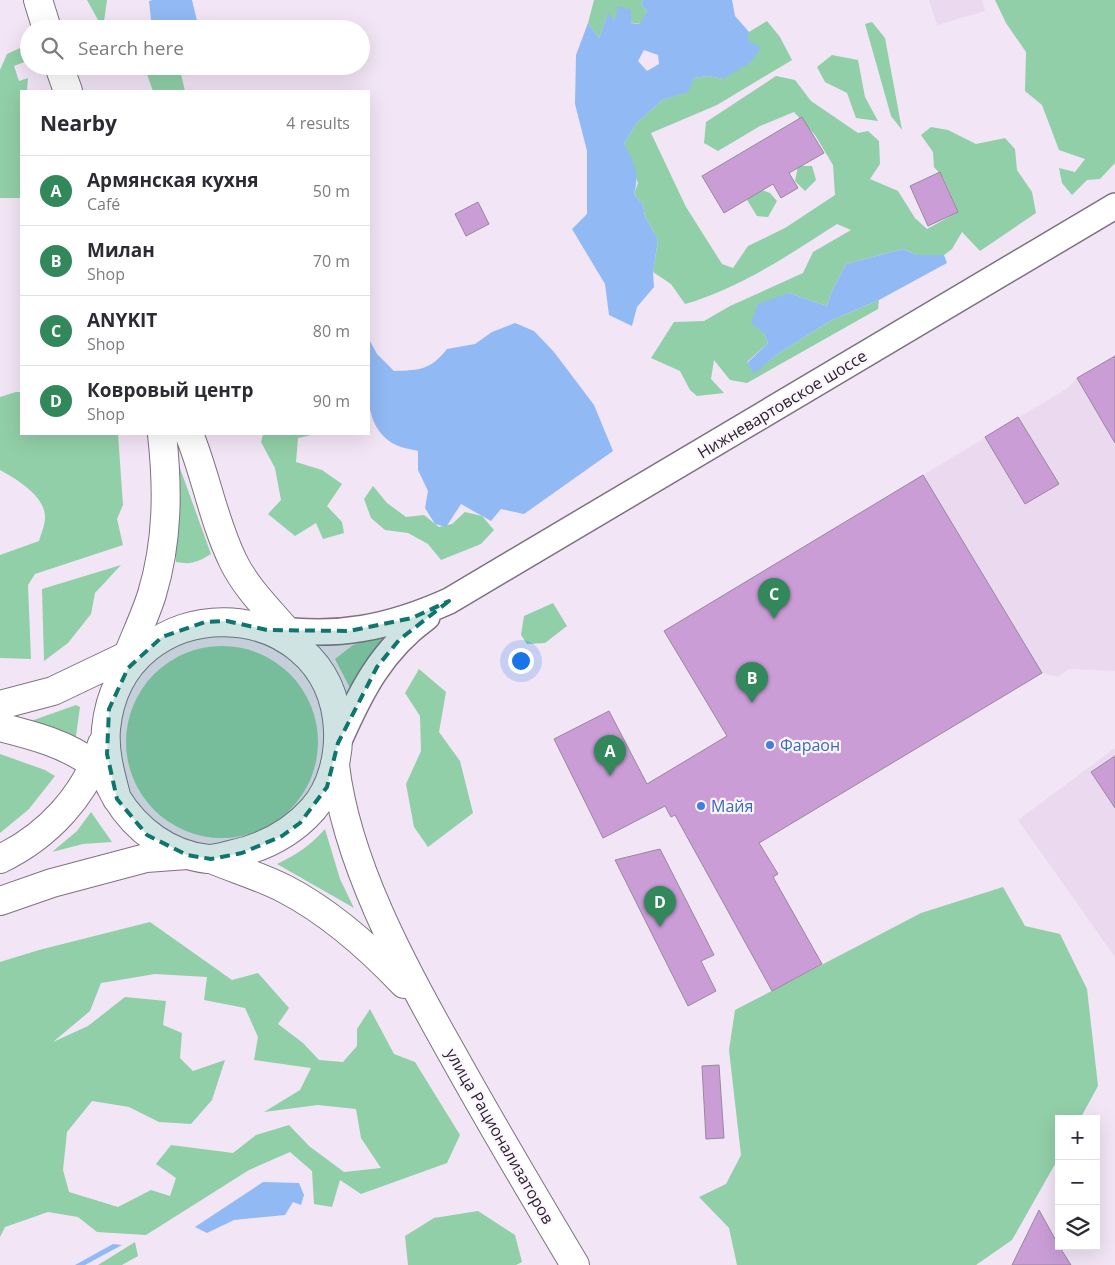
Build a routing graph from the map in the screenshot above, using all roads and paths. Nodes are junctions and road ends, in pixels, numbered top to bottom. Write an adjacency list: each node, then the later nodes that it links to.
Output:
1 (38, 0): 2 (main road)
2 (44, 20)
3 (63, 75): 4 (main road)
4 (68, 90)
5 (1115, 206): 8 (street, Нижневартовское шоссе)
6 (162, 435): 12 (main road)
7 (189, 435): 10 (main road)
8 (449, 601): 10 (street); 18 (street)
9 (250, 624): 10 (street); 11 (main road); 13 (main road)
10 (288, 631): 13 (main road)
11 (162, 638): 12 (main road); 14 (main road)
12 (127, 657): 14 (main road); 15 (main road)
13 (308, 659): 18 (main road)
14 (117, 687): 17 (main road)
15 (0, 705)
16 (0, 727): 19 (main road)
17 (106, 731): 19 (main road); 20 (main road)
18 (336, 754): 21 (main road); 24 (main road)
19 (95, 766): 20 (main road); 22 (main road)
20 (117, 799): 21 (main road)
21 (199, 857): 23 (main road); 24 (main road)
22 (0, 859)
23 (0, 901)
24 (426, 1007): 25 (main road, улица Рационализаторов)
25 (575, 1265)

